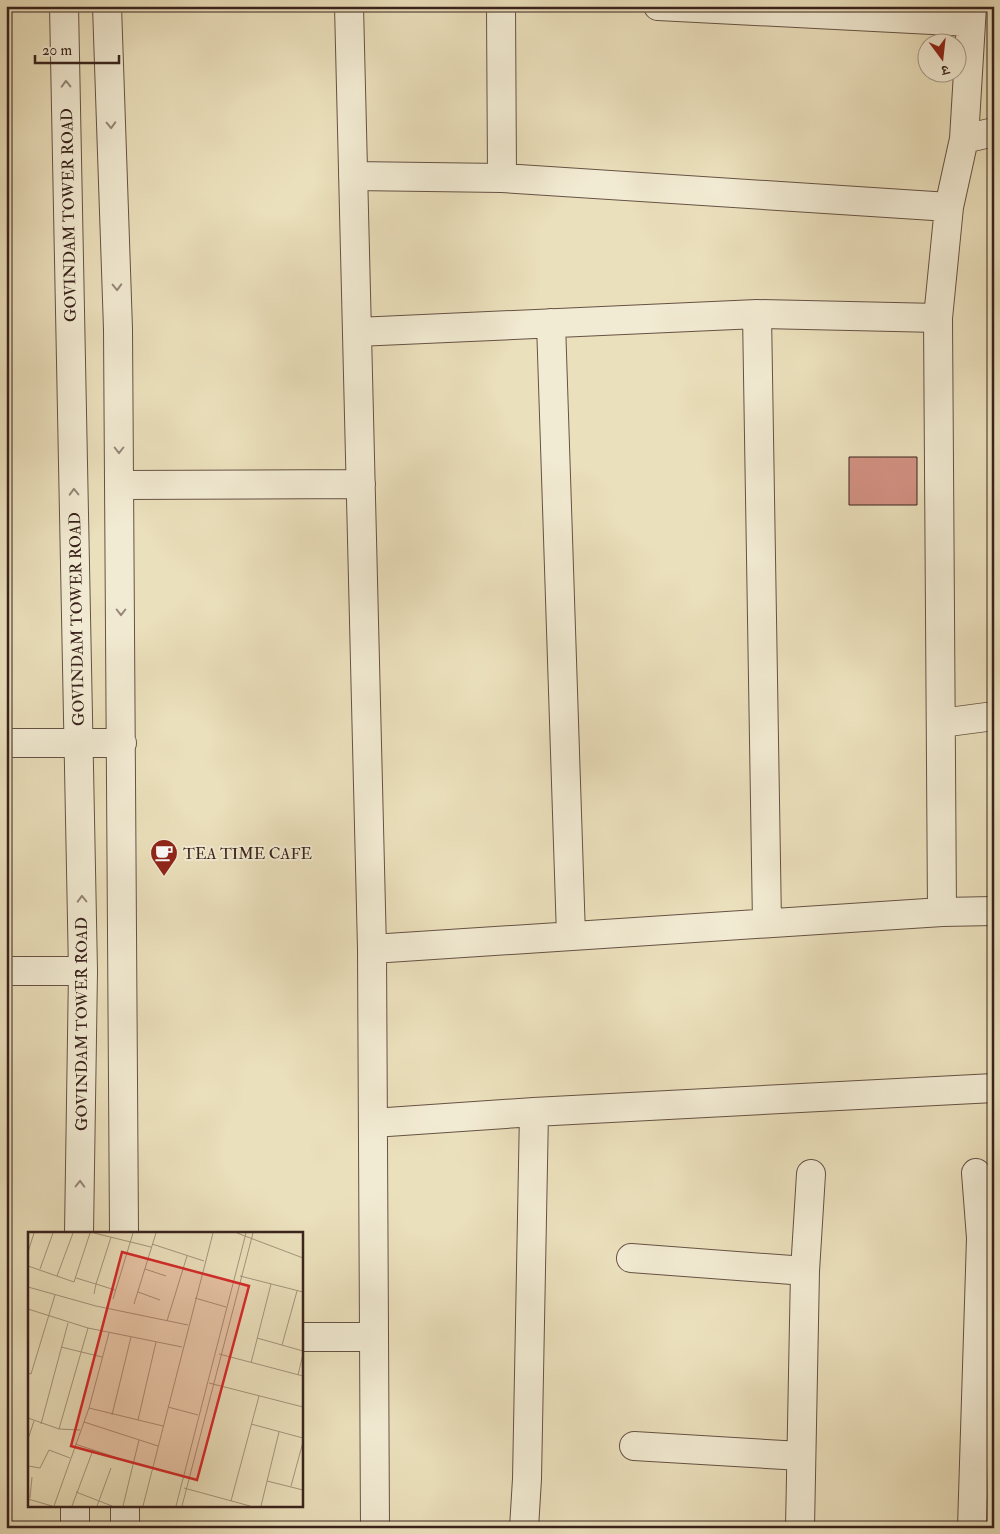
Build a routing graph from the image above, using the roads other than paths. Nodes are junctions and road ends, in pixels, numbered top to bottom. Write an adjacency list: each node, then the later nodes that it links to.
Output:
1 (64, 6): 22 (street, GOVINDAM TOWER ROAD, one-way to 1)
2 (107, 6): 18 (street, one-way to 18)
3 (349, 6): 10 (street)
4 (501, 6): 11 (street)
5 (658, 6): 6 (street)
6 (828, 11): 7 (street)
7 (971, 14): 9 (street)
8 (994, 132): 9 (street)
9 (964, 139): 12 (street)
10 (353, 176): 11 (street); 16 (street)
11 (502, 178): 12 (street)
12 (949, 207): 14 (street)
13 (757, 314): 14 (street); 15 (street); 26 (street)
14 (938, 318): 20 (street)
15 (551, 323): 16 (street); 27 (street)
16 (357, 332): 17 (street)
17 (361, 484): 18 (street); 28 (street)
18 (120, 485): 23 (street, one-way to 23)
19 (994, 716): 20 (street)
20 (941, 723): 25 (street)
21 (6, 743): 22 (street)
22 (79, 743): 23 (street); 30 (street, GOVINDAM TOWER ROAD, one-way to 22)
23 (122, 743): 37 (street)
24 (994, 911): 25 (street)
25 (942, 912): 26 (street)
26 (767, 923): 27 (street)
27 (571, 936): 28 (street)
28 (372, 949): 33 (street)
29 (6, 971): 30 (street)
30 (83, 971): 36 (street, GOVINDAM TOWER ROAD, one-way to 30)
31 (994, 1088): 32 (street)
32 (534, 1112): 33 (street); 50 (street)
33 (373, 1123): 42 (street)
34 (976, 1173): 38 (street)
35 (811, 1174): 40 (street)
36 (79, 1232)
37 (124, 1232)
38 (987, 1238): 52 (street)
39 (631, 1258): 40 (street)
40 (805, 1271): 44 (street)
41 (302, 1337): 42 (street)
42 (374, 1338): 49 (street)
43 (634, 1446): 44 (street)
44 (800, 1456): 51 (street)
45 (75, 1506): 47 (street)
46 (125, 1506): 48 (street)
47 (75, 1528)
48 (125, 1528)
49 (375, 1528)
50 (524, 1528)
51 (800, 1528)
52 (972, 1528)

